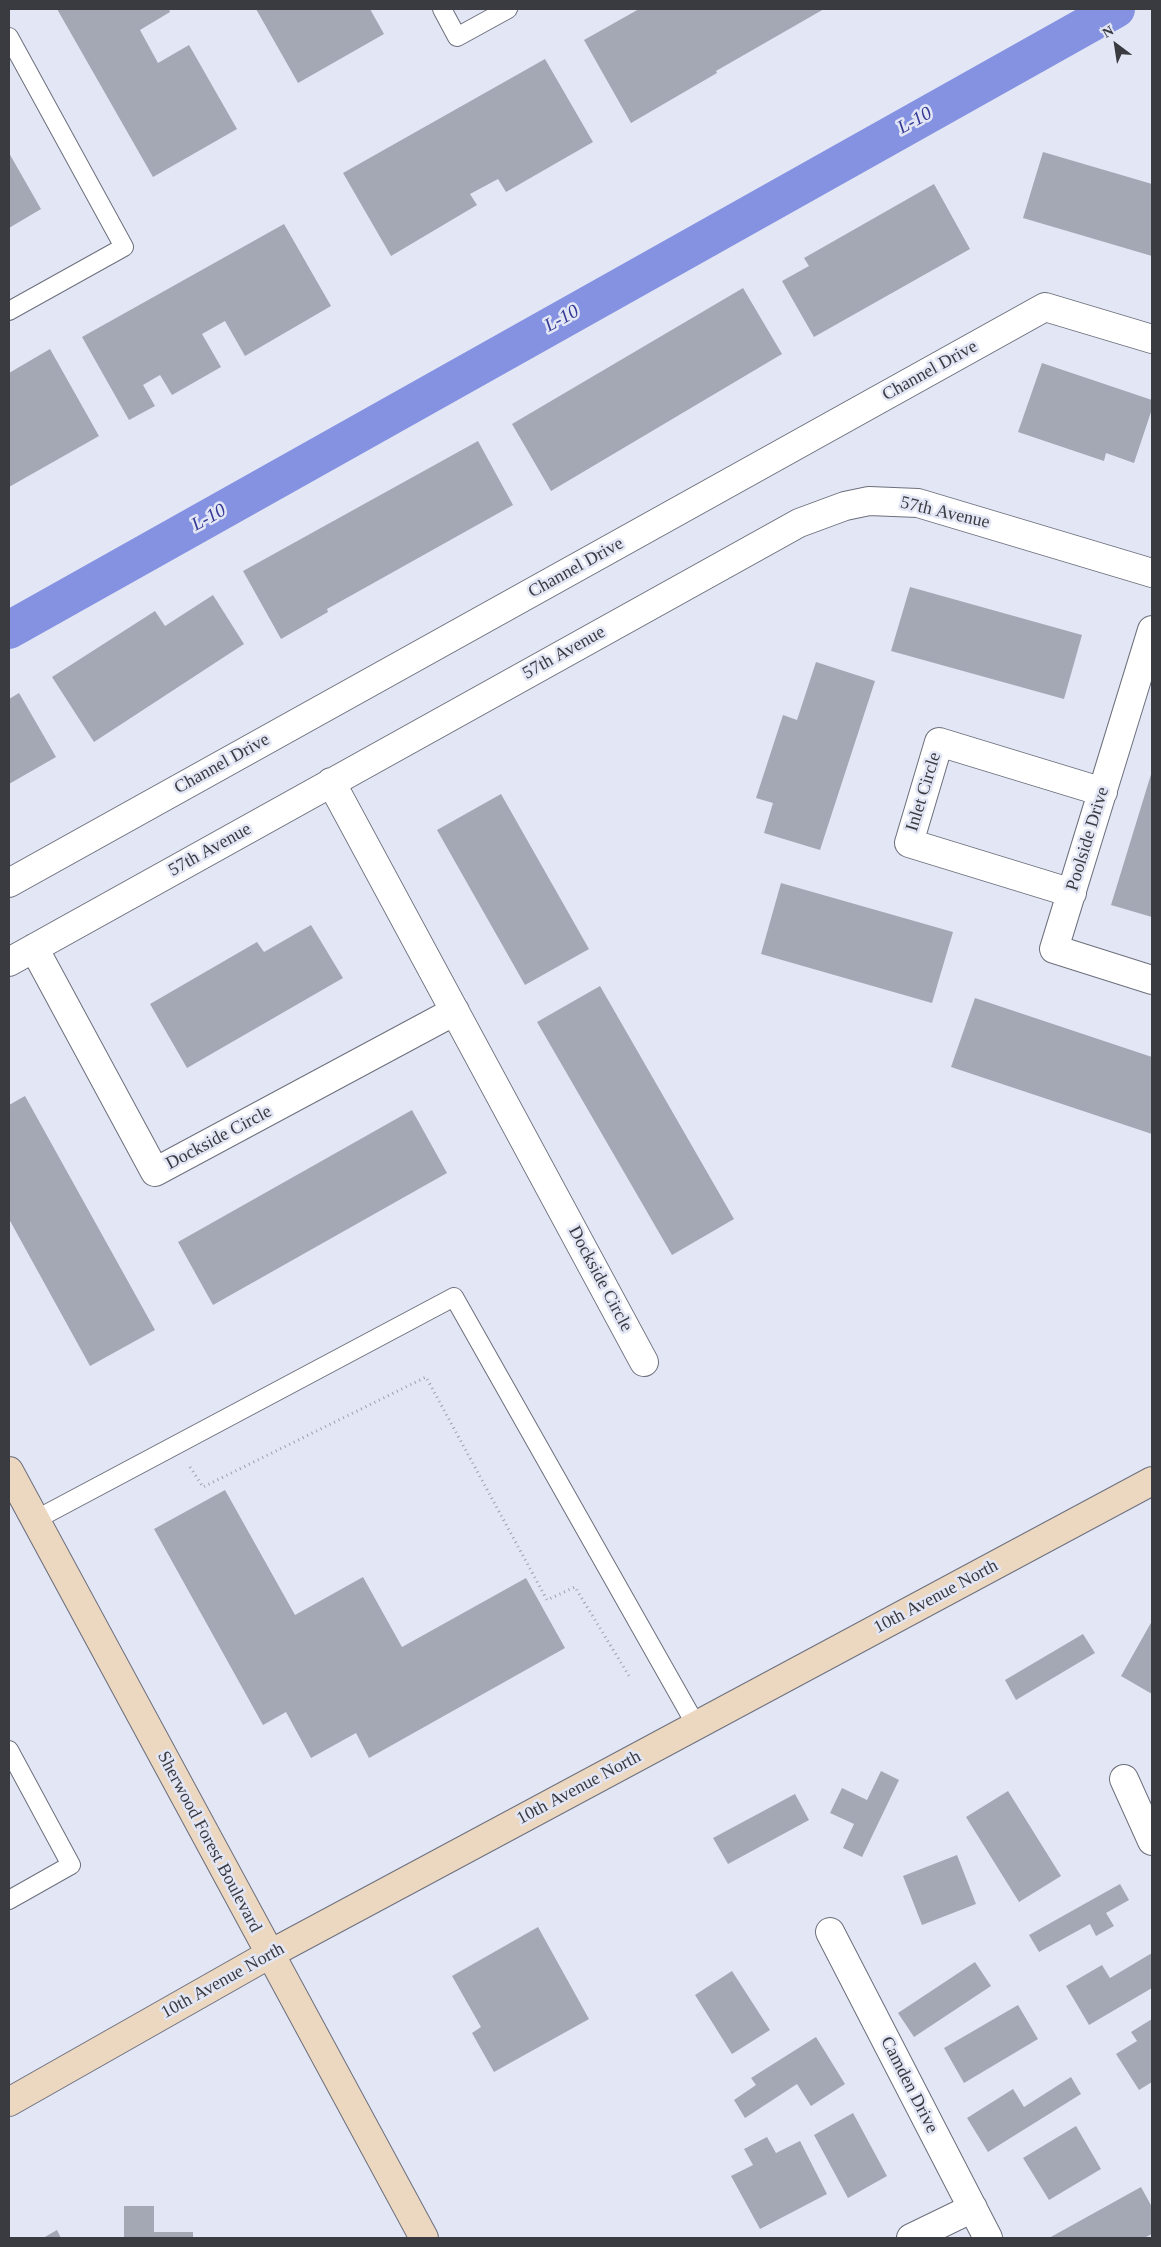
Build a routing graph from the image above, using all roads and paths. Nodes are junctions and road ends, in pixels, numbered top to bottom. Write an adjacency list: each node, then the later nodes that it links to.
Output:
1 (442, 9): 2 (lane)
2 (508, 9)
3 (9, 37): 4 (lane)
4 (9, 311)
5 (1152, 339): 10 (street, Channel Drive)
6 (1152, 573): 8 (street, 57th Avenue)
7 (1152, 630): 9 (street, Poolside Drive)
8 (331, 782): 12 (street, 57th Avenue); 15 (street, Dockside Circle)
9 (1103, 792): 11 (street, Poolside Drive); 11 (street, Inlet Circle)
10 (9, 883)
11 (1072, 893): 14 (street, Poolside Drive)
12 (34, 948): 13 (street, 57th Avenue); 15 (street, Dockside Circle)
13 (9, 962)
14 (1152, 980)
15 (455, 1011): 16 (street, Dockside Circle)
16 (644, 1362)
17 (9, 1471): 20 (street, Sherwood Forest Boulevard)
18 (181, 1471): 21 (path)
19 (1152, 1481): 22 (street, 10th Avenue North)
20 (35, 1520): 22 (lane); 28 (street, Sherwood Forest Boulevard)
21 (629, 1676)
22 (696, 1725): 28 (street, 10th Avenue North)
23 (9, 1750): 26 (lane)
24 (1124, 1779): 25 (street)
25 (1152, 1842)
26 (9, 1900)
27 (830, 1932): 30 (street, Camden Drive)
28 (270, 1954): 29 (street, 10th Avenue North); 31 (street, Sherwood Forest Boulevard)
29 (9, 2102)
30 (973, 2208): 32 (street); 33 (street, Camden Drive)
31 (424, 2238)
32 (911, 2238)
33 (988, 2238)

